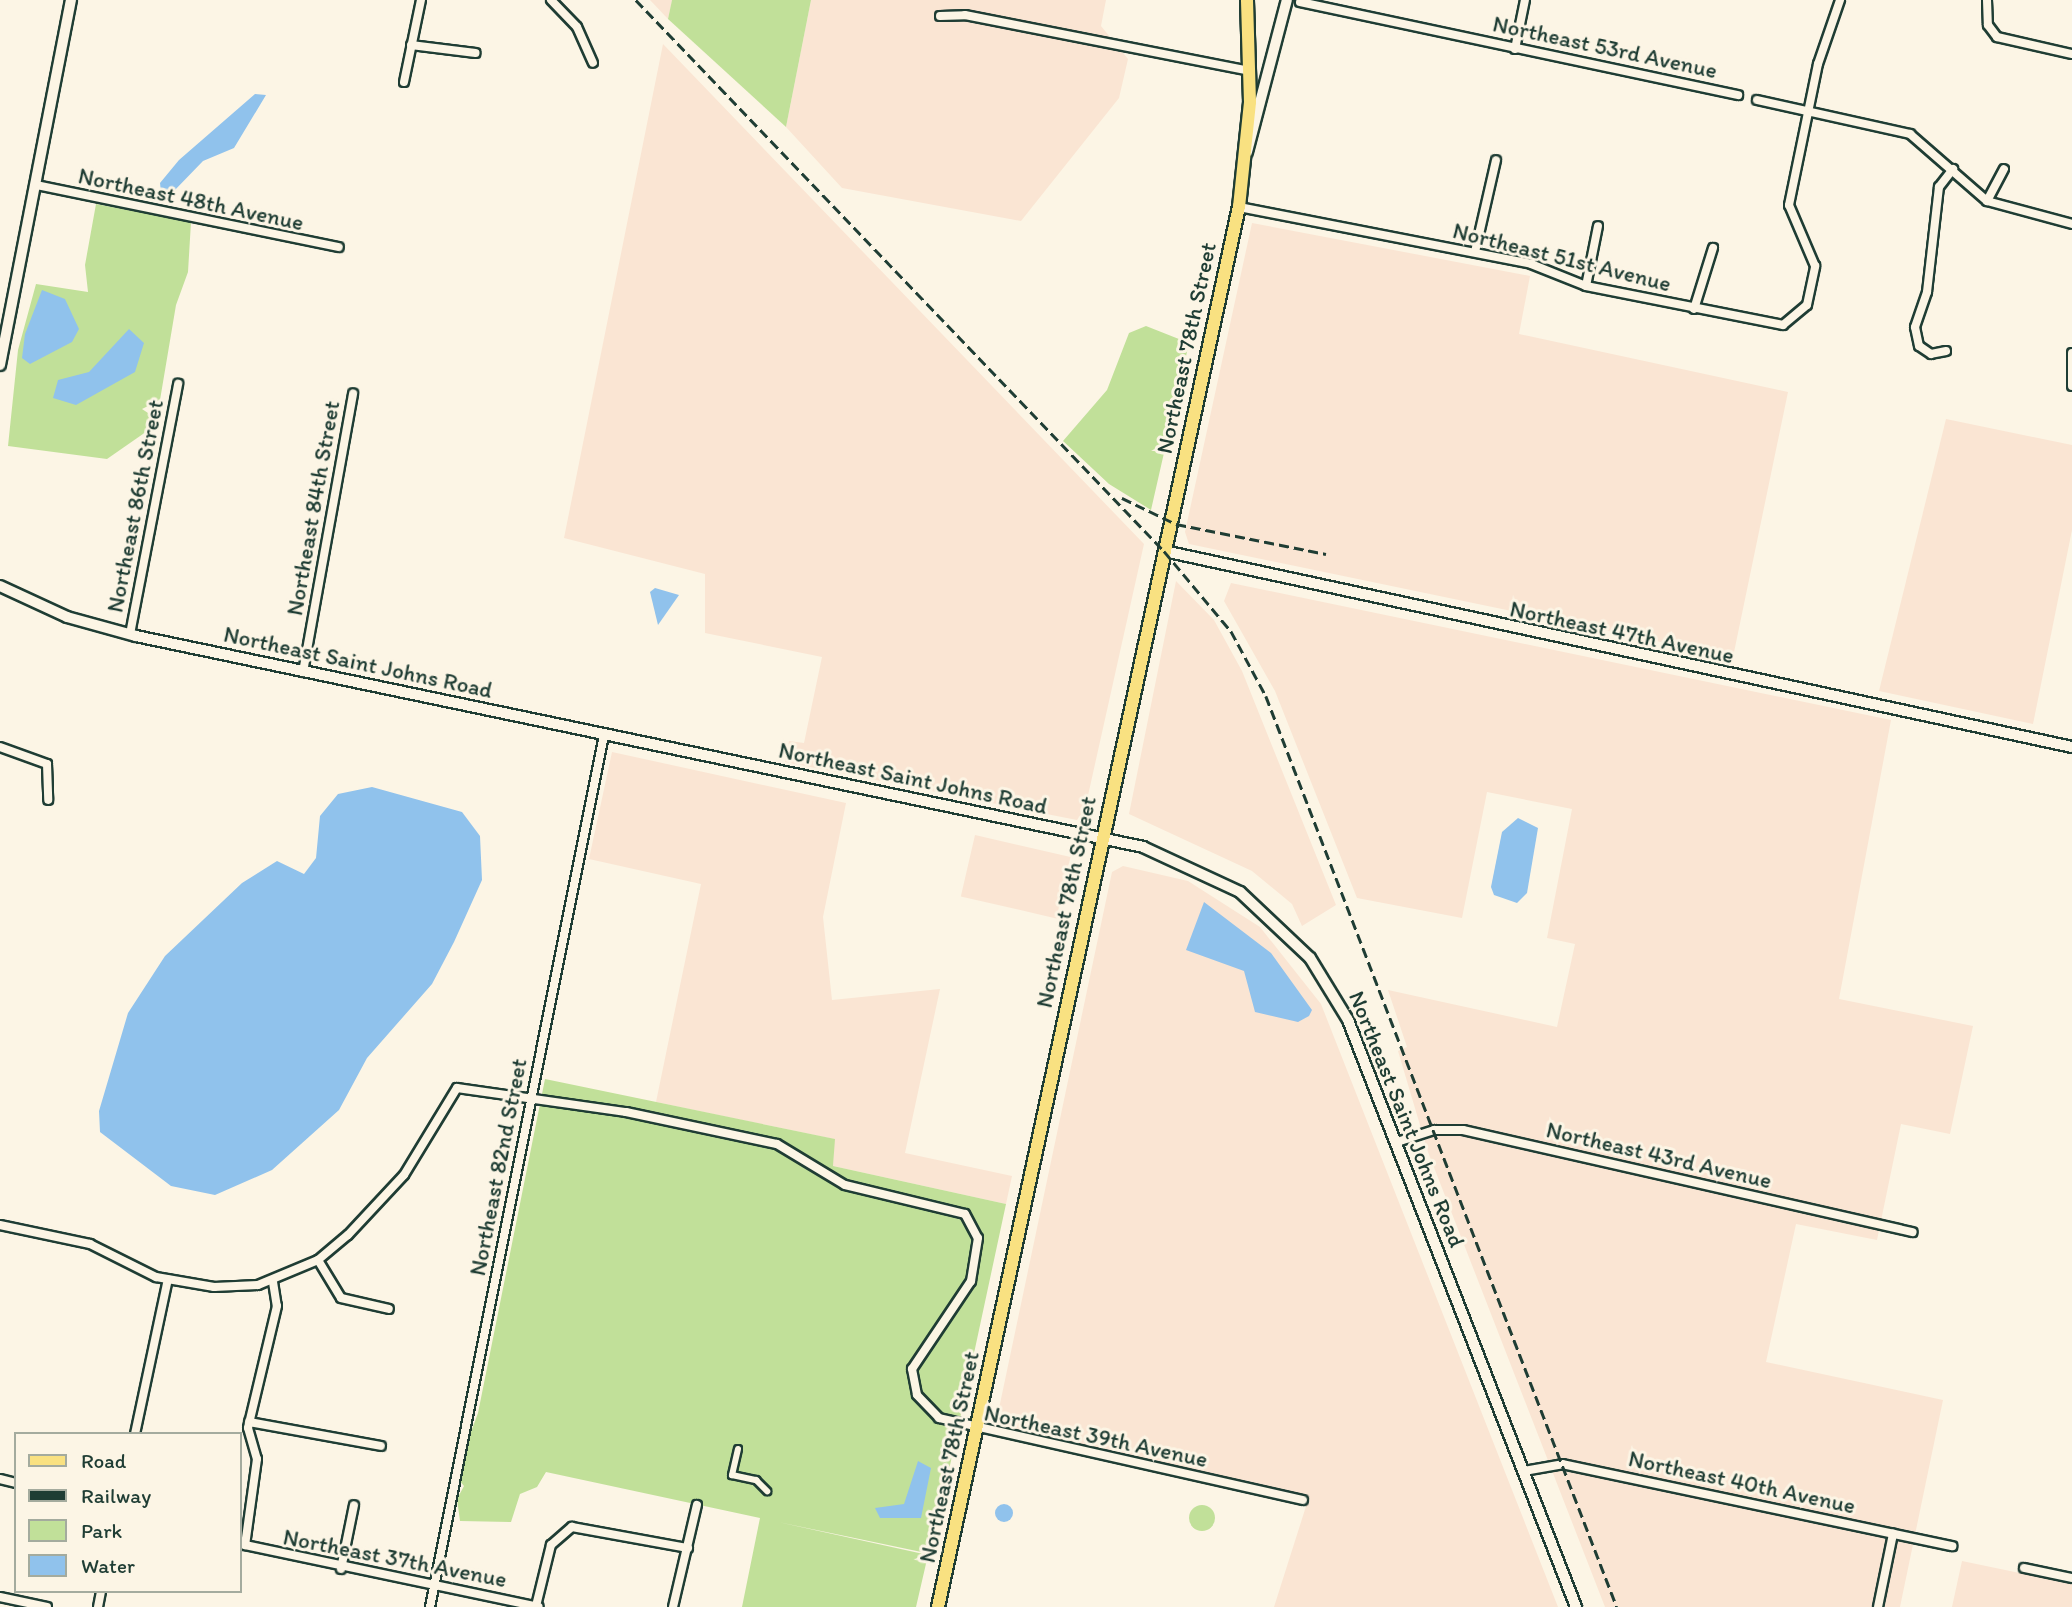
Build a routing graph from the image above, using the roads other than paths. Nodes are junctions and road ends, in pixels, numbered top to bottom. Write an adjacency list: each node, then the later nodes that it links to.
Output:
1 (71, 0): 25 (main road)
2 (421, 0): 11 (street)
3 (551, 0): 15 (street)
4 (1247, 0): 16 (main road, Northeast 78th Street)
5 (1287, 0): 21 (street)
6 (1525, 0): 12 (street)
7 (1840, 0): 20 (street)
8 (1987, 0): 14 (street)
9 (1300, 2): 12 (street, Northeast 53rd Avenue)
10 (940, 16): 16 (street)
11 (411, 45): 13 (street); 17 (street)
12 (1515, 49): 18 (street, Northeast 53rd Avenue)
13 (477, 52)
14 (2072, 54)
15 (593, 64)
16 (1250, 71): 21 (main road, Northeast 78th Street)
17 (404, 82)
18 (1738, 95)
19 (1757, 100): 20 (street)
20 (1808, 110): 23 (street); 34 (street, Northeast 51st Avenue)
21 (1247, 152): 27 (main road, Northeast 78th Street)
22 (1496, 160): 32 (street)
23 (1953, 169): 26 (street); 35 (street)
24 (2004, 169): 26 (street)
25 (36, 185): 30 (street, Northeast 48th Avenue); 37 (main road)
26 (1987, 201): 28 (street)
27 (1238, 207): 32 (street, Northeast 51st Avenue); 41 (main road, Northeast 78th Street)
28 (2072, 224)
29 (1598, 226): 33 (street)
30 (339, 247)
31 (1713, 248): 34 (street)
32 (1475, 252): 33 (street, Northeast 51st Avenue)
33 (1586, 286): 34 (street, Northeast 51st Avenue)
34 (1694, 309)
35 (1946, 351)
36 (2072, 353): 39 (street)
37 (0, 365)
38 (178, 384): 43 (street, Northeast 86th Street)
39 (2071, 386)
40 (353, 393): 44 (street, Northeast 84th Street)
41 (1164, 551): 47 (street, Northeast 47th Avenue); 49 (main road, Northeast 78th Street)
42 (0, 586): 43 (main road, Northeast Saint Johns Road)
43 (130, 634): 44 (main road, Northeast Saint Johns Road)
44 (303, 672): 45 (main road, Northeast Saint Johns Road)
45 (604, 735): 49 (main road, Northeast Saint Johns Road); 50 (street, Northeast 82nd Street)
46 (0, 747): 48 (street)
47 (2072, 747)
48 (48, 800)
49 (1100, 837): 51 (main road, Northeast Saint Johns Road); 59 (main road, Northeast 78th Street)
50 (530, 1101): 54 (street); 59 (street, Northeast 39th Avenue); 74 (street, Northeast 82nd Street)
51 (1397, 1142): 53 (street, Northeast 43rd Avenue); 63 (main road, Northeast Saint Johns Road)
52 (0, 1225): 55 (street)
53 (1913, 1232)
54 (318, 1261): 56 (street); 57 (street)
55 (168, 1279): 56 (street); 60 (street)
56 (273, 1282): 58 (street)
57 (390, 1309)
58 (249, 1422): 61 (street); 72 (street, Northeast 37th Avenue)
59 (976, 1430): 65 (street, Northeast 39th Avenue); 80 (main road, Northeast 78th Street)
60 (135, 1432)
61 (381, 1446)
62 (738, 1449): 64 (street)
63 (1524, 1471): 68 (street, Northeast 40th Avenue); 81 (main road, Northeast Saint Johns Road)
64 (766, 1491)
65 (1303, 1500)
66 (354, 1505): 72 (street)
67 (697, 1505): 70 (street)
68 (1893, 1534): 69 (street, Northeast 40th Avenue); 82 (street)
69 (1952, 1546)
70 (688, 1548): 78 (street); 79 (street)
71 (2024, 1568): 73 (street)
72 (341, 1569): 74 (street, Northeast 37th Avenue)
73 (2072, 1578)
74 (435, 1582): 77 (street, Northeast 82nd Street); 78 (street, Northeast 37th Avenue)
75 (0, 1597): 76 (street)
76 (47, 1607)
77 (430, 1607)
78 (537, 1607)
79 (673, 1607)
80 (939, 1607)
81 (1576, 1607)
82 (1878, 1607)

